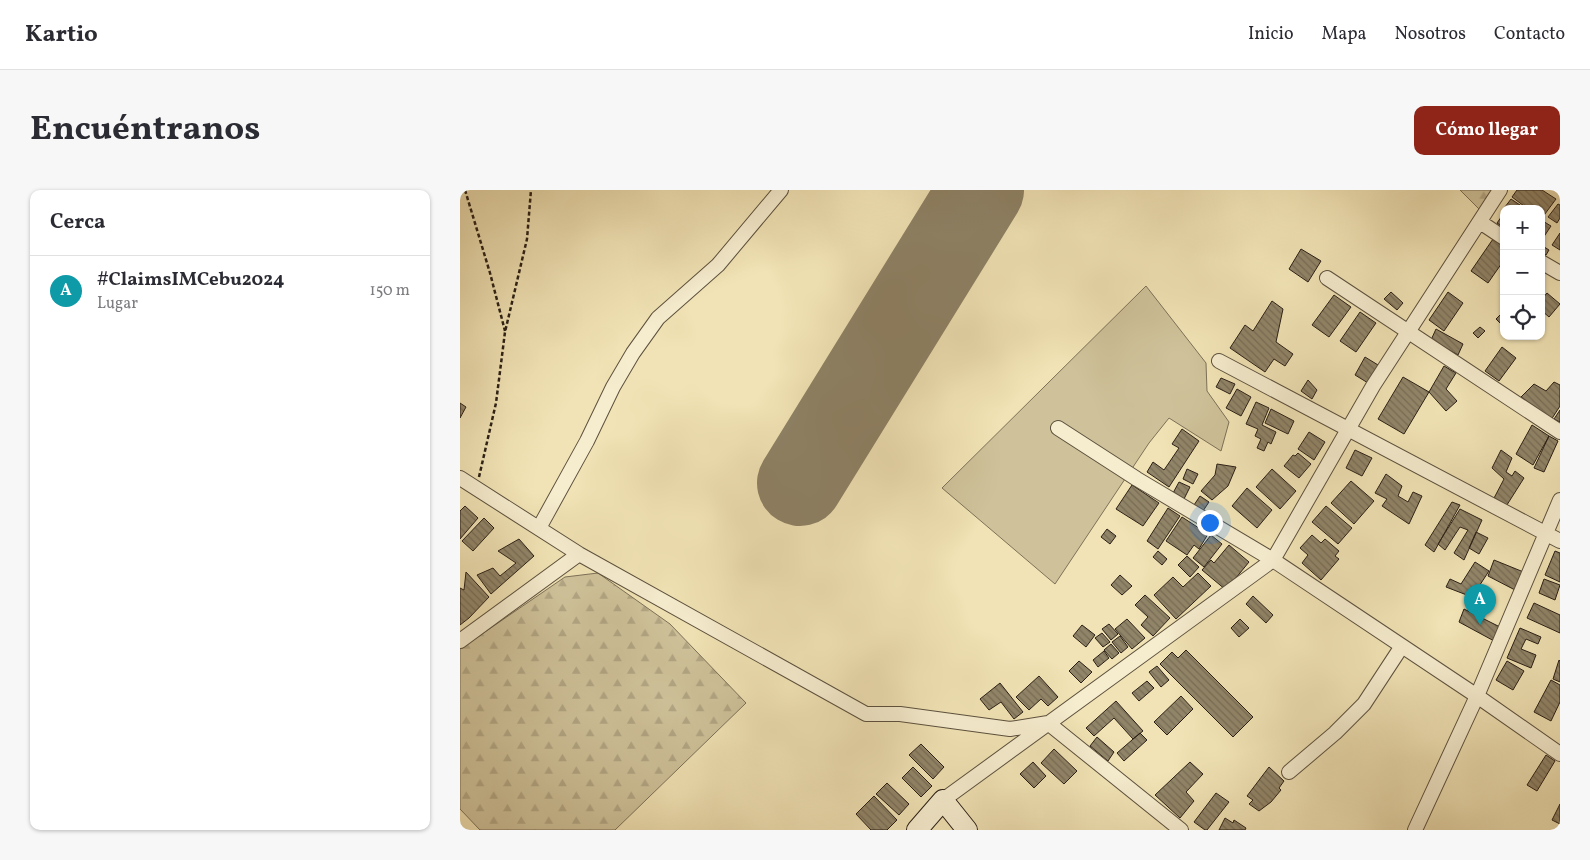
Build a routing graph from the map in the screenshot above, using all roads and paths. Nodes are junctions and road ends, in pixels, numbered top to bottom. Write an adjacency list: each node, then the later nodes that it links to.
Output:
1 (465, 190): 10 (path)
2 (531, 190): 10 (path)
3 (781, 190): 19 (street)
4 (1500, 190): 5 (street)
5 (1480, 222): 6 (street); 11 (street)
6 (1500, 235)
7 (1545, 264): 8 (street)
8 (1560, 273)
9 (1326, 278): 11 (street)
10 (505, 332): 17 (path)
11 (1408, 332): 14 (street); 15 (street)
12 (1219, 361): 14 (street)
13 (1058, 428): 23 (street)
14 (1349, 429): 20 (street); 23 (street)
15 (1560, 432)
16 (460, 478): 17 (street)
17 (476, 488): 19 (street)
18 (1560, 500): 20 (street)
19 (539, 528): 22 (street)
20 (1547, 533): 21 (street); 26 (street)
21 (1560, 541)
22 (579, 554): 24 (street); 27 (street)
23 (1273, 560): 25 (street); 27 (street)
24 (460, 640)
25 (1402, 646): 26 (street); 29 (street)
26 (1478, 696): 28 (street); 34 (street)
27 (1048, 723): 30 (street); 33 (street)
28 (1560, 754)
29 (1289, 772)
30 (943, 800): 31 (street); 32 (street)
31 (917, 830)
32 (967, 830)
33 (1181, 830)
34 (1415, 830)

